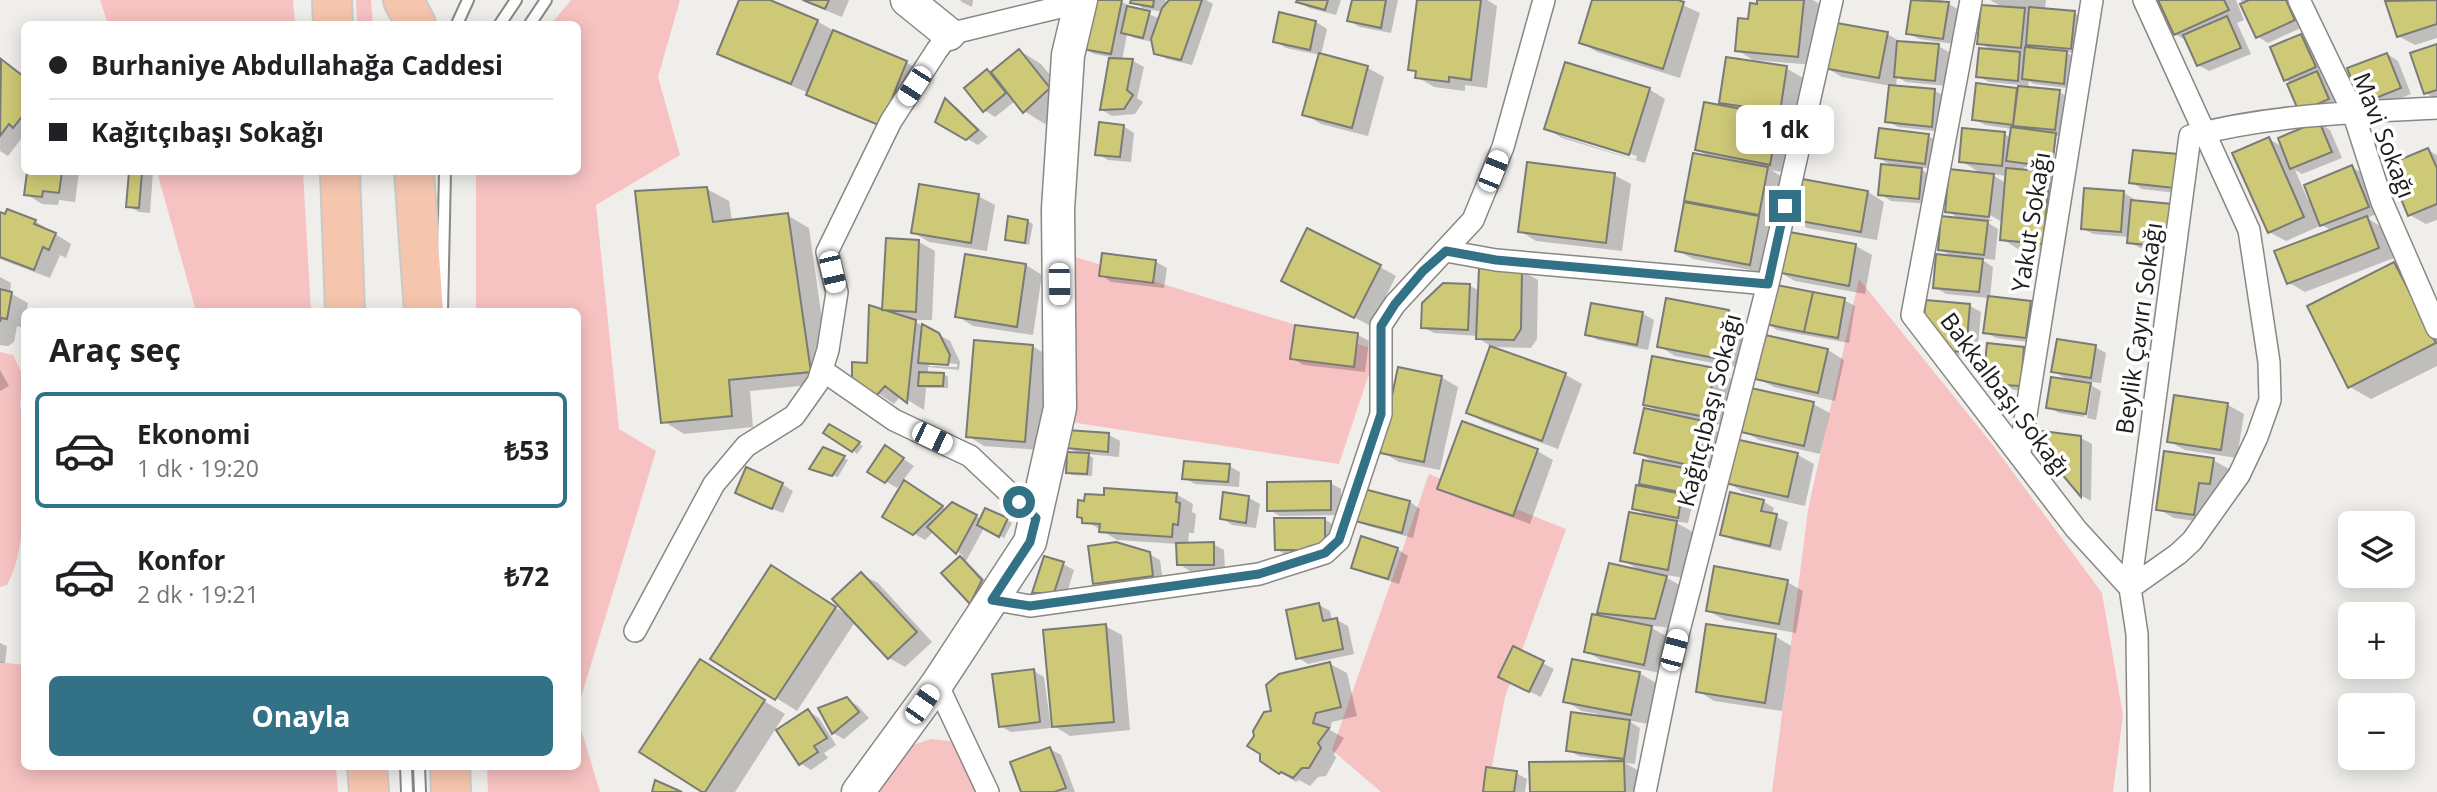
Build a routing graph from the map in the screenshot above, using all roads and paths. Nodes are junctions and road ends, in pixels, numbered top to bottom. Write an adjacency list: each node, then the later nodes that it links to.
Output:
1 (332, 0): 14 (highway)
2 (401, 0): 15 (highway); 16 (highway)
3 (468, 0): 17 (lane)
4 (516, 0): 18 (lane)
5 (546, 0): 19 (lane)
6 (907, 0): 20 (main road)
7 (1544, 0): 27 (street)
8 (1832, 0): 28 (street, Kağıtçıbaşı Sokağı)
9 (1971, 0): 34 (street, Bakkalbaşı Sokağı)
10 (2092, 0): 34 (street, Yakut Sokağı)
11 (2144, 0): 23 (street)
12 (2299, 0): 22 (street, Mavi Sokağı)
13 (1081, 1): 20 (street); 35 (main road)
14 (333, 21)
15 (402, 21)
16 (414, 21)
17 (458, 21)
18 (502, 21)
19 (532, 21)
20 (949, 34): 33 (street)
21 (2437, 108): 22 (street)
22 (2353, 112): 23 (street); 32 (street, Mavi Sokağı)
23 (2206, 132): 36 (street, Beylik Çayırı Sokağı); 36 (street)
24 (340, 175): 29 (highway)
25 (414, 175): 30 (highway)
26 (445, 175): 31 (lane)
27 (1446, 251): 28 (street); 37 (street)
28 (1768, 284): 50 (street, Kağıtçıbaşı Sokağı)
29 (345, 308)
30 (424, 308)
31 (442, 308)
32 (2437, 328)
33 (822, 370): 35 (street); 38 (street)
34 (2020, 453): 36 (street, Bakkalbaşı Sokağı)
35 (1036, 518): 37 (main road)
36 (2130, 588): 51 (street)
37 (992, 600): 39 (main road)
38 (635, 631)
39 (937, 684): 48 (main road); 49 (street)
40 (367, 770): 44 (highway)
41 (406, 770): 45 (lane)
42 (419, 770): 46 (lane)
43 (450, 770): 47 (highway)
44 (369, 792)
45 (407, 792)
46 (420, 792)
47 (452, 792)
48 (858, 792)
49 (988, 792)
50 (1645, 792)
51 (2139, 792)

